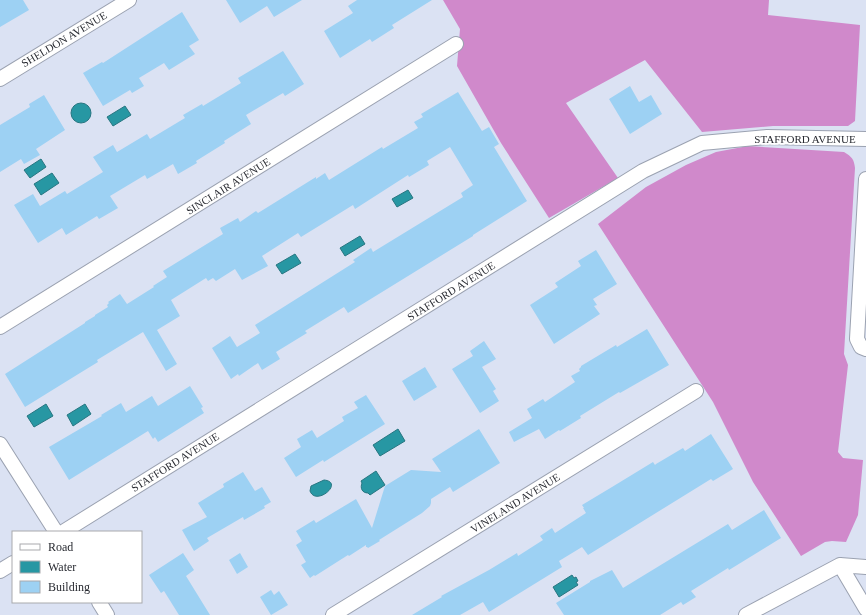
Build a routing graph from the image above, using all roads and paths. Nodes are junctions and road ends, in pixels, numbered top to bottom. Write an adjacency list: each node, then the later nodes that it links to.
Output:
1 (128, 0): 3 (street, SHELDON AVENUE)
2 (456, 44): 6 (street, SINCLAIR AVENUE)
3 (0, 79)
4 (866, 139): 11 (street, STAFFORD AVENUE)
5 (866, 179): 7 (street)
6 (0, 327)
7 (863, 348)
8 (696, 391): 19 (street, VINELAND AVENUE)
9 (0, 444): 10 (street)
10 (55, 531)
11 (64, 531)
12 (12, 564): 15 (street)
13 (840, 565): 14 (street); 17 (street); 20 (street)
14 (866, 567)
15 (0, 571)
16 (100, 603): 18 (street)
17 (866, 609)
18 (107, 615)
19 (333, 615)
20 (746, 615)

